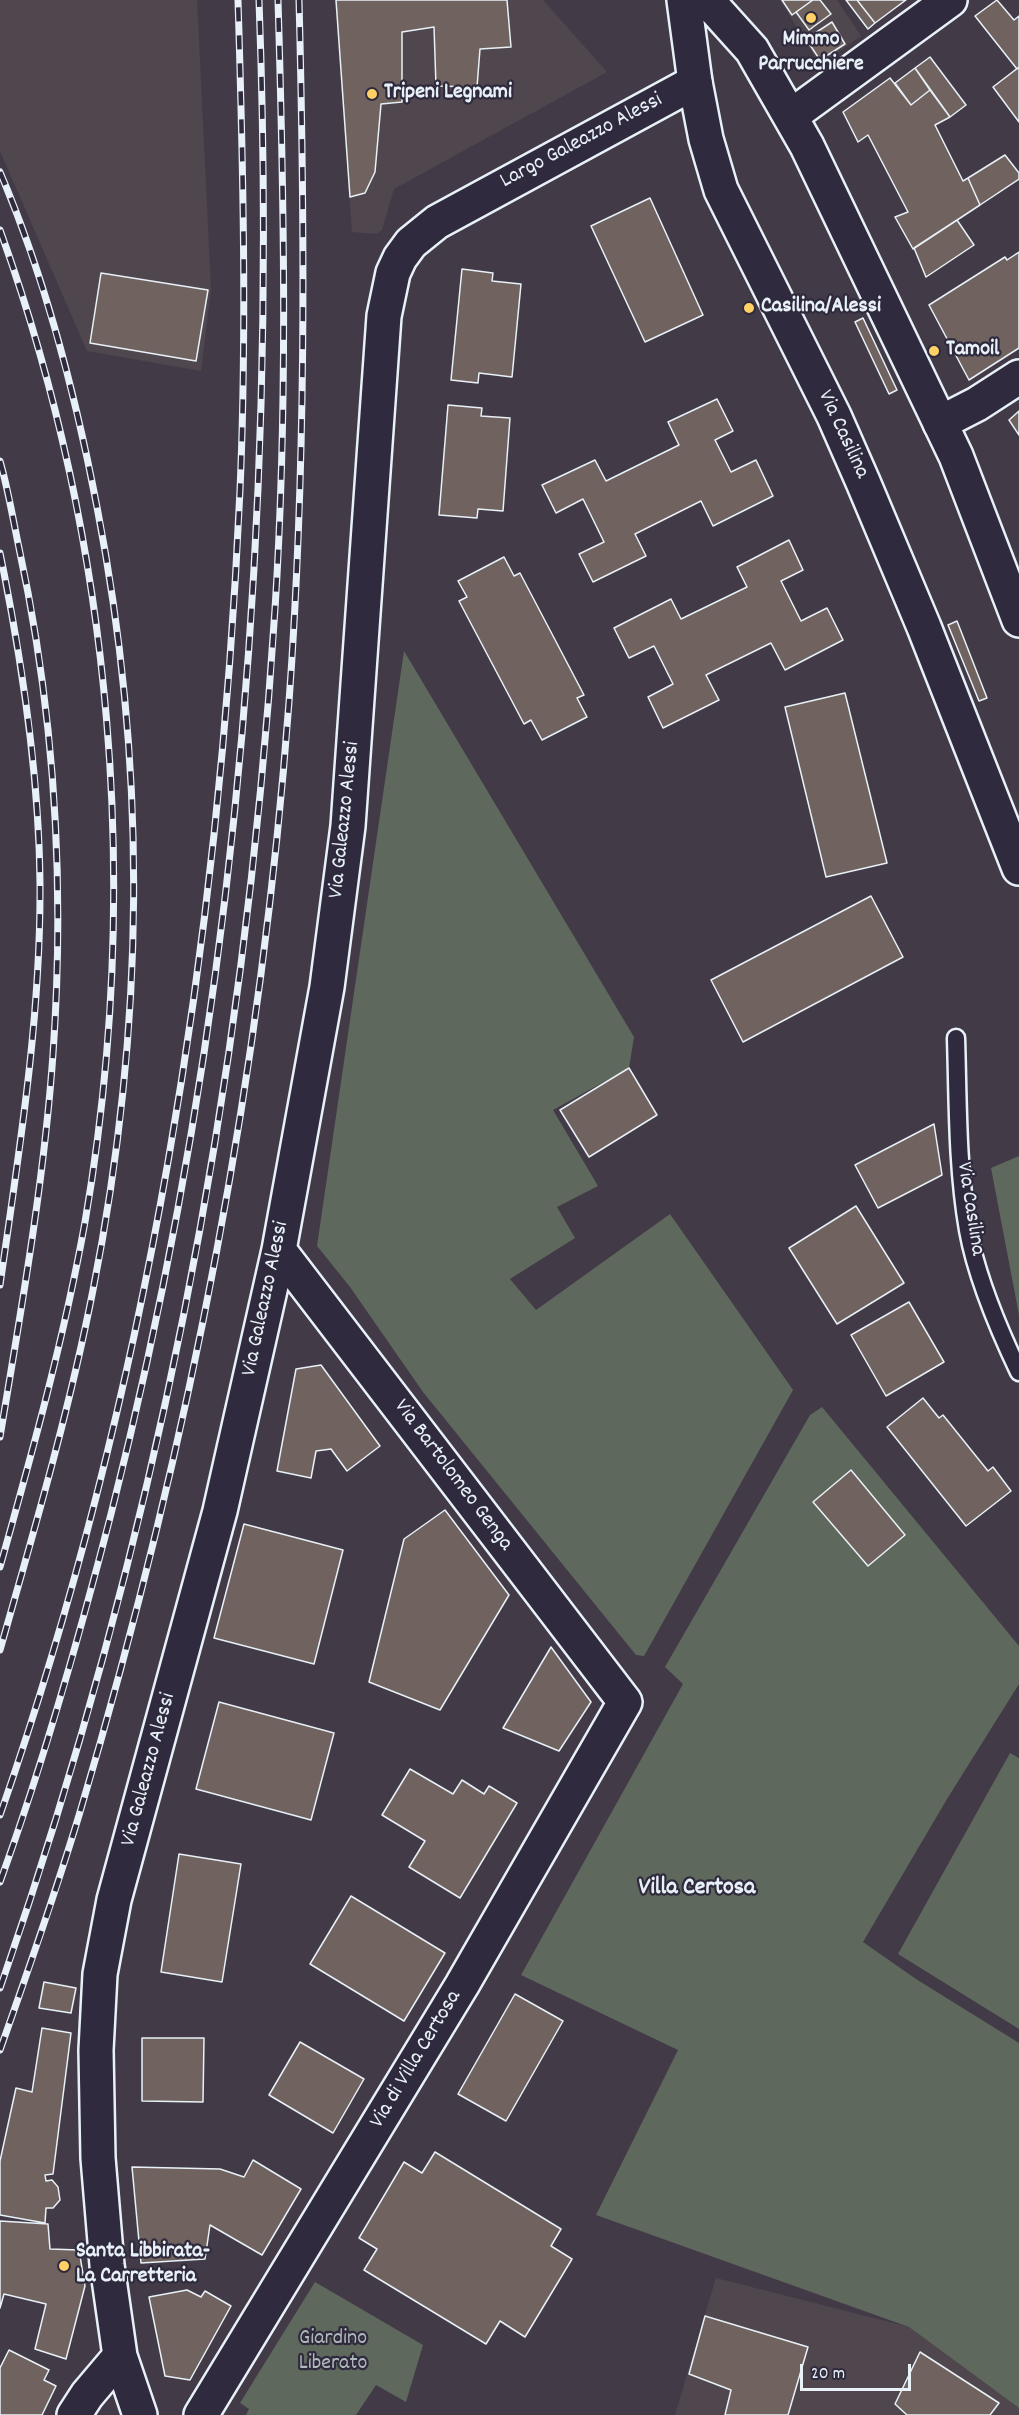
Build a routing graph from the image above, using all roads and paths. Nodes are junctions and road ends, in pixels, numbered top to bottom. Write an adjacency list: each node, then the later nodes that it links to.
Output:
1 (684, 0): 4 (street, Via Casilina)
2 (707, 0): 5 (street)
3 (950, 0): 5 (street)
4 (695, 81): 6 (street, Largo Galeazzo Alessi); 10 (street, Via Casilina)
5 (791, 116): 8 (street)
6 (470, 203): 12 (street, Via Galeazzo Alessi)
7 (1019, 377): 8 (street)
8 (940, 423): 9 (street)
9 (1019, 620)
10 (1019, 868)
11 (956, 1038): 13 (lane, Via Casilina)
12 (279, 1250): 14 (street, Via Bartolomeo Genga); 15 (street, Via Galeazzo Alessi)
13 (1019, 1372)
14 (625, 1702): 18 (street, Via di Villa Certosa)
15 (120, 2356): 16 (street); 17 (street, Via Galeazzo Alessi)
16 (74, 2415)
17 (140, 2415)
18 (201, 2415)

